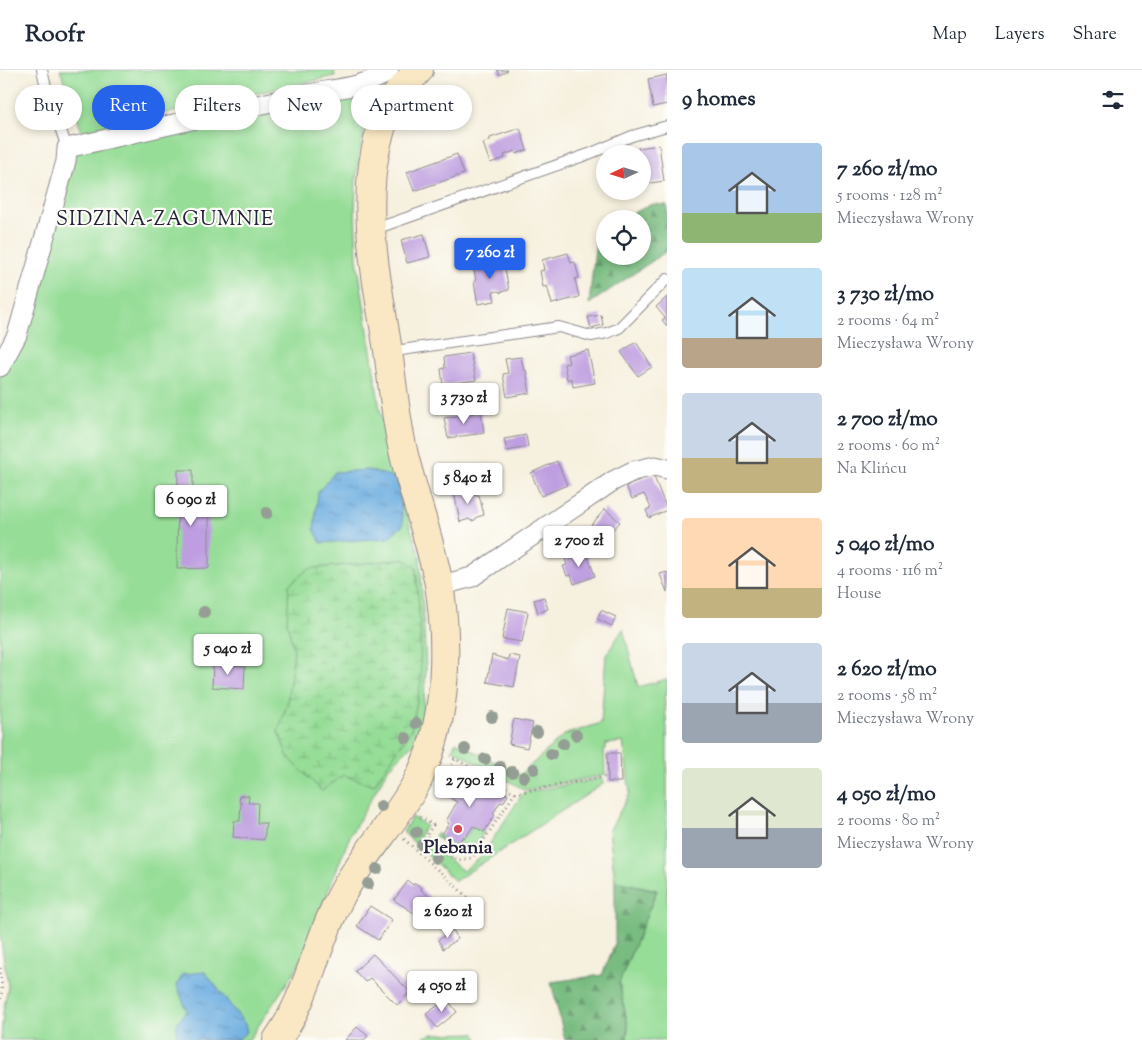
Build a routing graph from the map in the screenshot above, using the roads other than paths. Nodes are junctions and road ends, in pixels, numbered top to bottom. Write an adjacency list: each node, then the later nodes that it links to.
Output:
1 (42, 70): 4 (lane)
2 (391, 79): 4 (street); 5 (street)
3 (667, 126): 5 (lane)
4 (68, 148): 8 (street)
5 (371, 230): 7 (street)
6 (667, 279): 7 (lane)
7 (388, 352): 10 (street)
8 (0, 367)
9 (667, 468): 10 (street)
10 (439, 586): 11 (street)
11 (277, 1040)

